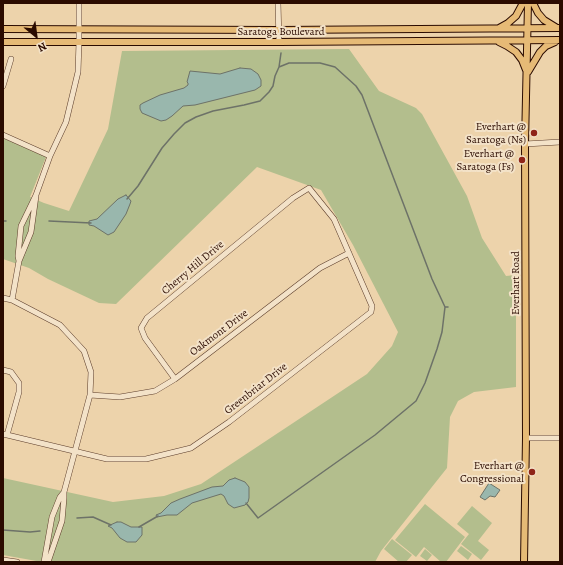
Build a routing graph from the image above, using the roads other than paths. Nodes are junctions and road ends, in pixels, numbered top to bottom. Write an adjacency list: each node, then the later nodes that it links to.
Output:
1 (79, 3): 9 (street)
2 (278, 3): 11 (street)
3 (523, 3): 6 (main road)
4 (528, 3): 10 (main road, Everhart Road)
5 (533, 3): 7 (main road)
6 (498, 28): 10 (main road, Saratoga Boulevard); 11 (main road, Saratoga Boulevard)
7 (559, 28): 10 (main road, Saratoga Boulevard)
8 (3, 29): 9 (main road, Saratoga Boulevard)
9 (79, 29): 11 (main road, Saratoga Boulevard); 16 (street)
10 (528, 29): 14 (main road, Everhart Road)
11 (279, 30): 17 (street)
12 (559, 40): 14 (main road, Saratoga Boulevard); 19 (main road)
13 (497, 41): 14 (main road, Saratoga Boulevard); 17 (main road, Saratoga Boulevard); 19 (main road)
14 (528, 41): 19 (main road, Everhart Road)
15 (3, 42): 16 (main road, Saratoga Boulevard)
16 (80, 42): 17 (main road, Saratoga Boulevard); 24 (street)
17 (279, 42)
18 (11, 59): 20 (street)
19 (527, 74): 23 (main road, Everhart Road)
20 (3, 86)
21 (3, 135): 24 (street)
22 (560, 142): 23 (street)
23 (525, 144): 35 (main road, Everhart Road)
24 (50, 156): 26 (street)
25 (309, 188): 27 (street, Greenbriar Drive); 32 (street, Cherry Hill Drive)
26 (36, 195): 28 (street); 28 (street)
27 (349, 253): 32 (street, Oakmont Drive); 37 (street, Greenbriar Drive)
28 (19, 261): 30 (street)
29 (3, 298): 30 (street)
30 (12, 300): 33 (street)
31 (3, 370): 34 (street)
32 (175, 379): 33 (street, Oakmont Drive)
33 (90, 396): 37 (street)
34 (5, 435): 37 (street, Greenbriar Drive)
35 (526, 438): 36 (street); 43 (main road, Everhart Road)
36 (560, 438)
37 (75, 452): 38 (street)
38 (64, 492): 41 (street); 42 (street)
39 (3, 560): 40 (street)
40 (17, 562)
41 (44, 562)
42 (48, 562)
43 (524, 562)

